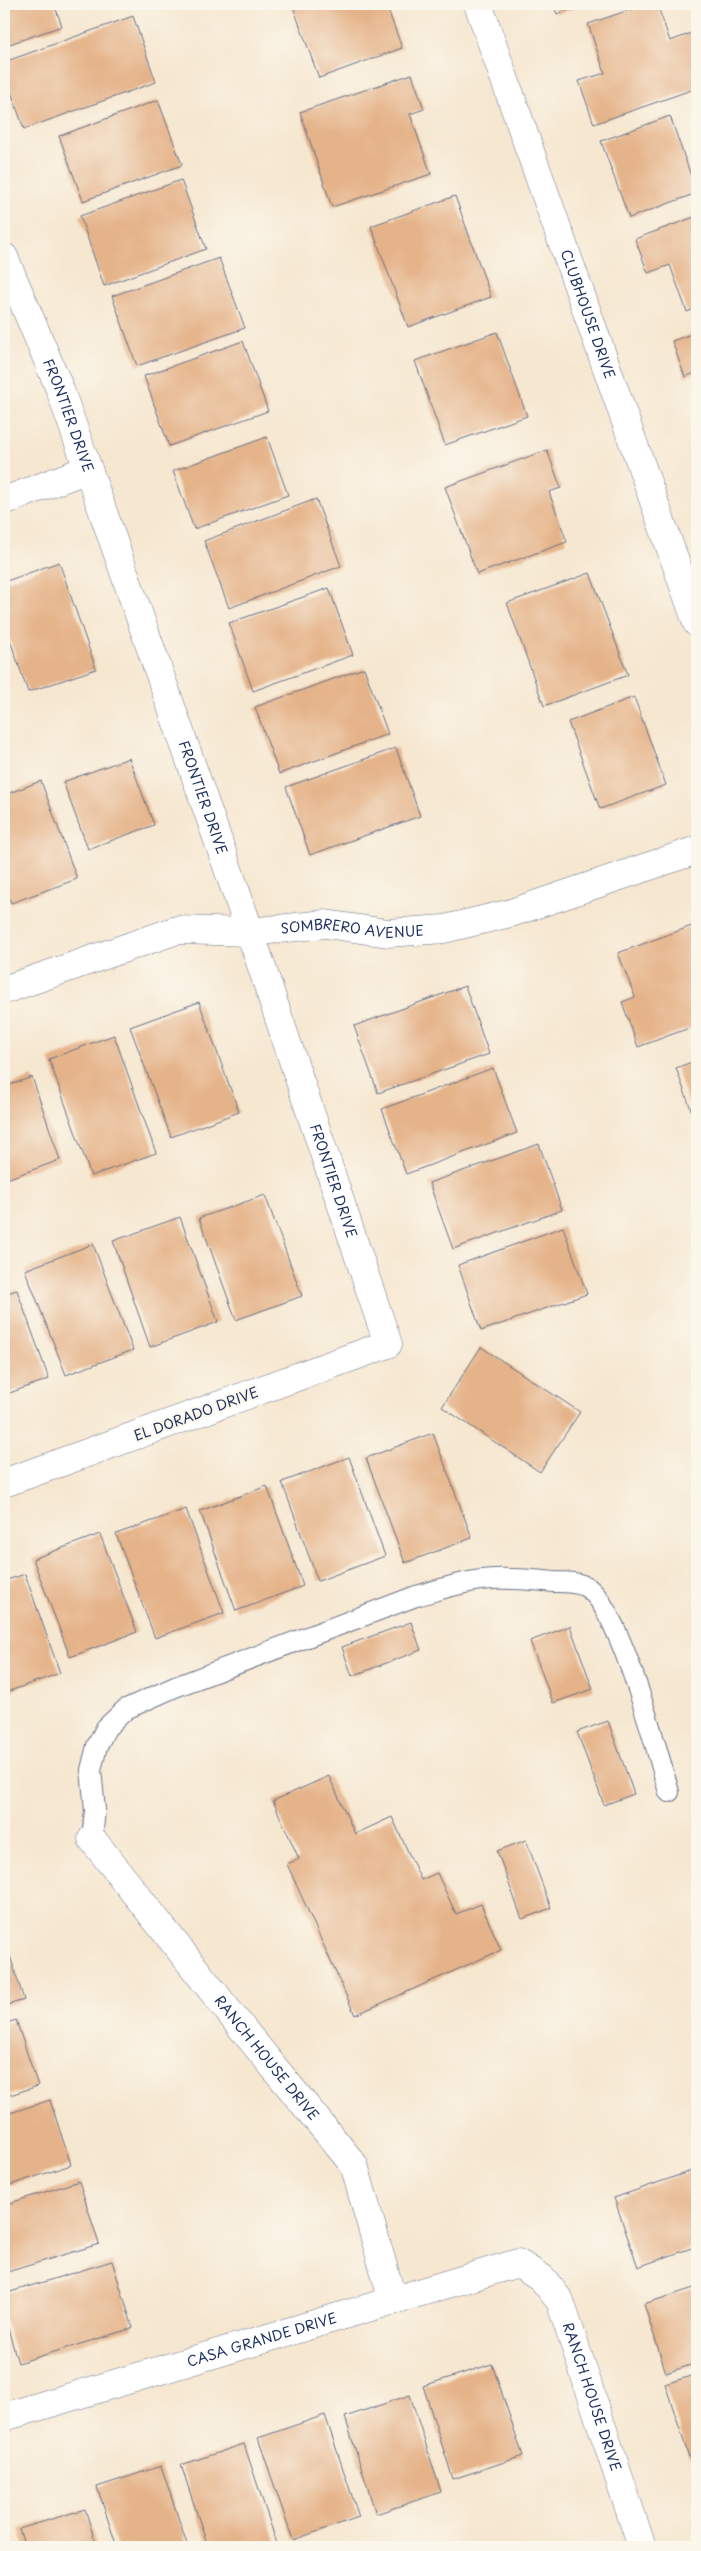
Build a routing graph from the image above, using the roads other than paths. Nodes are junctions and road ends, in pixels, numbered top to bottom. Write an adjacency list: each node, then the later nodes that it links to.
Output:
1 (478, 4): 5 (street, CLUBHOUSE DRIVE)
2 (4, 256): 3 (street, FRONTIER DRIVE)
3 (88, 469): 4 (street); 7 (street, FRONTIER DRIVE)
4 (4, 501)
5 (697, 623)
6 (697, 850): 7 (street, SOMBRERO AVENUE)
7 (250, 932): 8 (street, SOMBRERO AVENUE); 9 (street, FRONTIER DRIVE)
8 (4, 990)
9 (388, 1344): 10 (street, EL DORADO DRIVE)
10 (4, 1483)
11 (669, 1792): 12 (lane)
12 (92, 1839): 14 (street, RANCH HOUSE DRIVE)
13 (518, 2263): 14 (street, CASA GRANDE DRIVE); 16 (street, RANCH HOUSE DRIVE)
14 (393, 2301): 15 (street, CASA GRANDE DRIVE)
15 (4, 2417)
16 (642, 2547)

